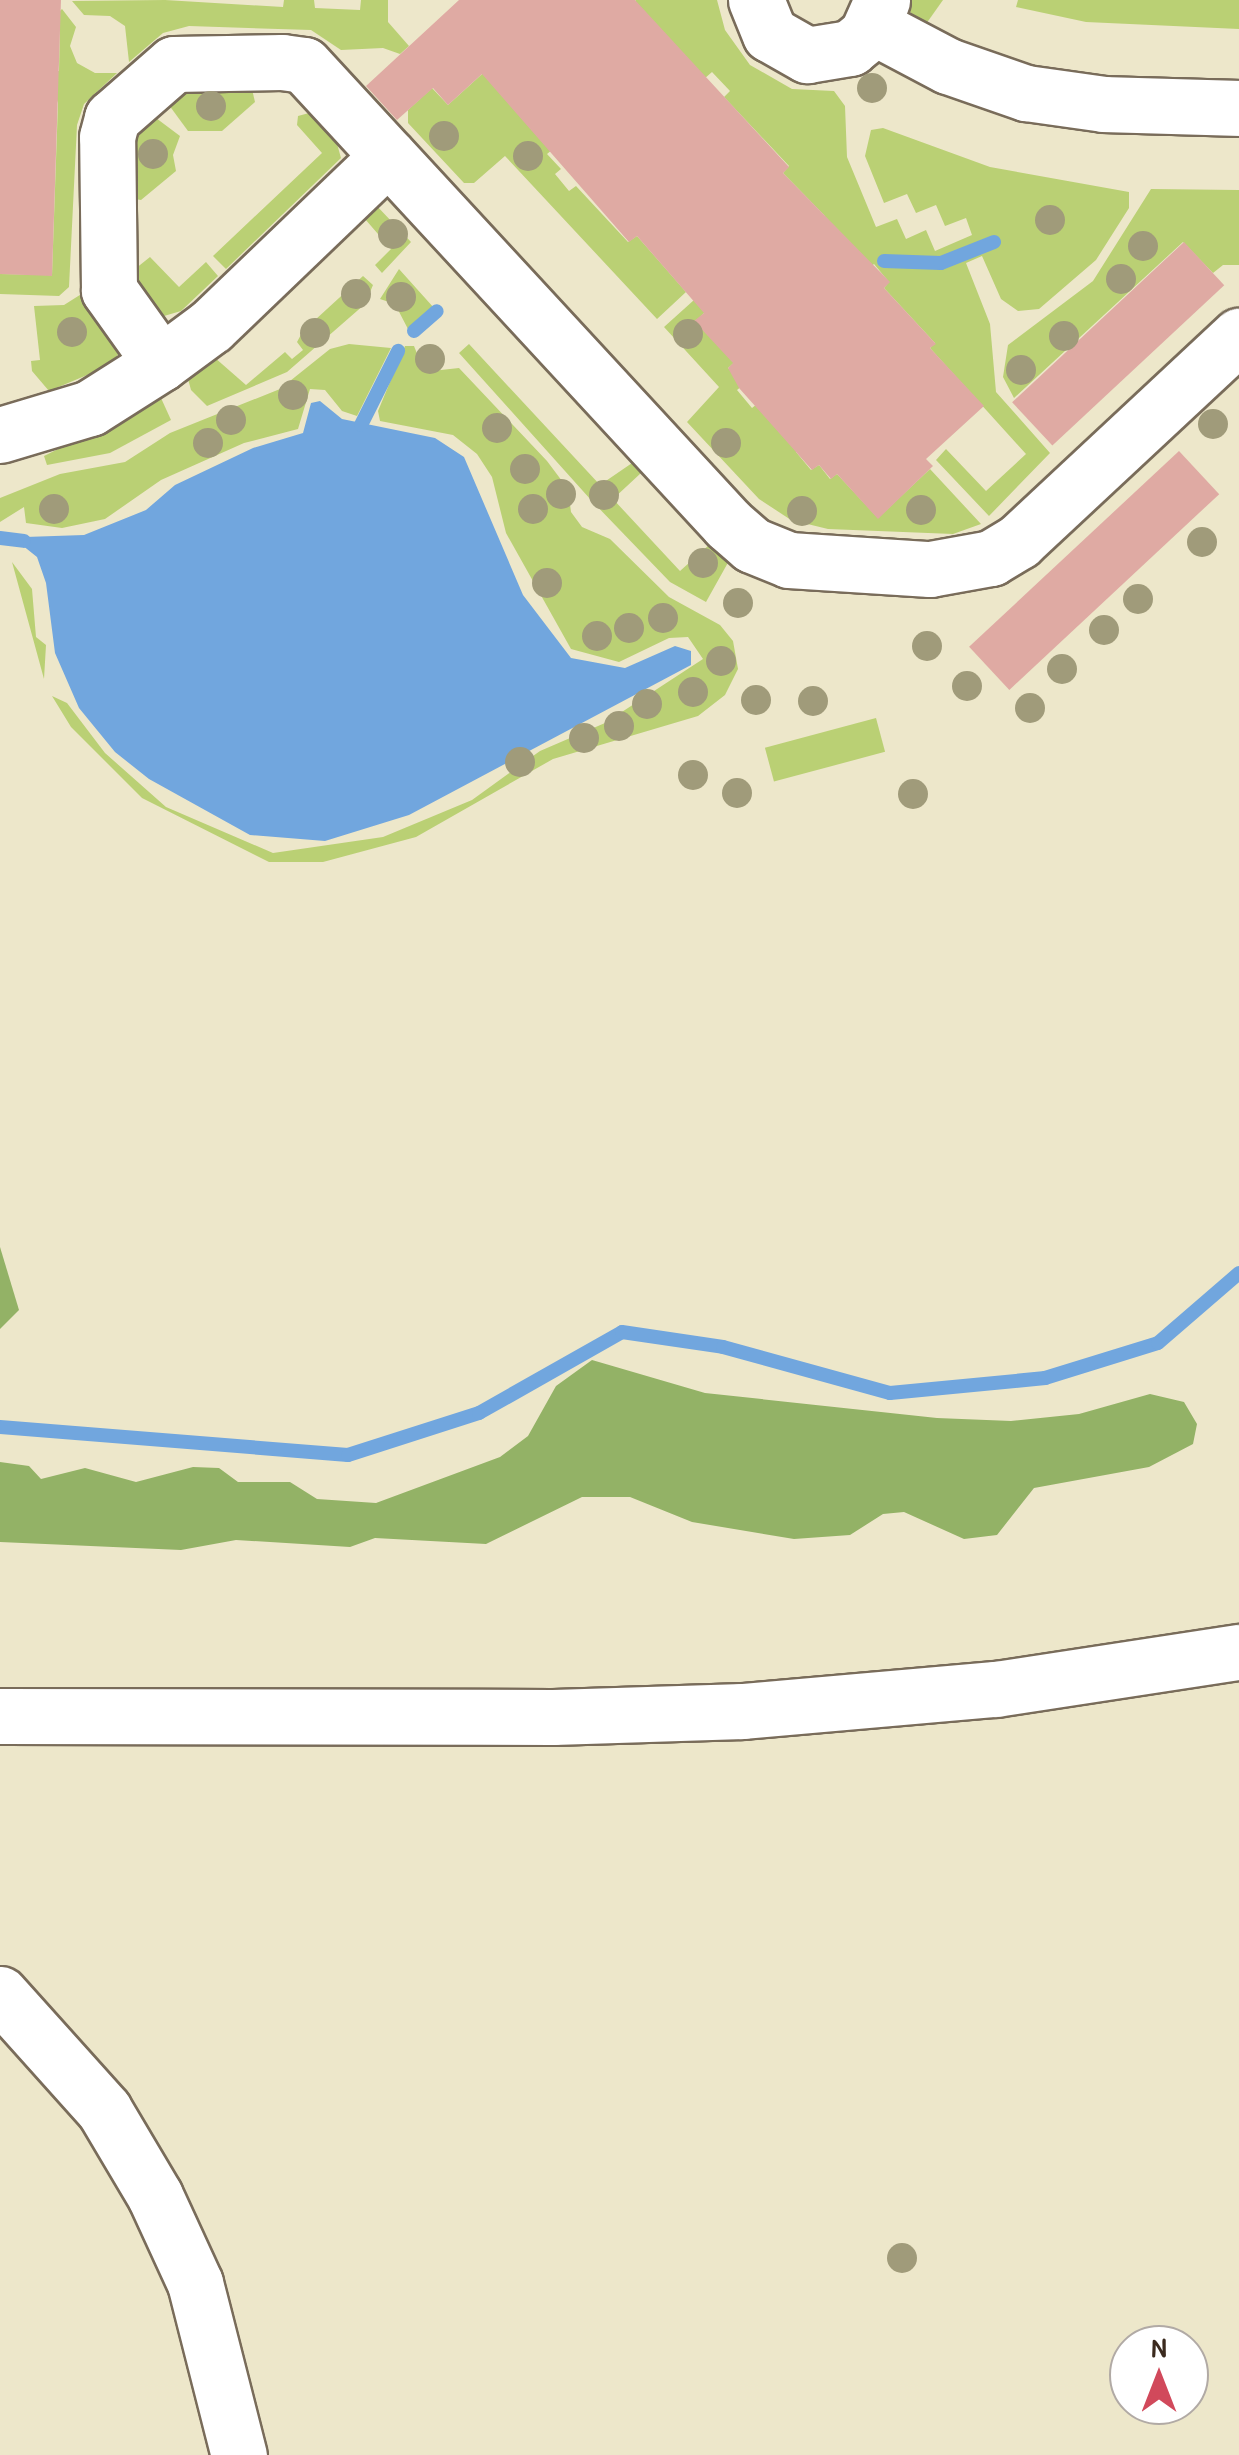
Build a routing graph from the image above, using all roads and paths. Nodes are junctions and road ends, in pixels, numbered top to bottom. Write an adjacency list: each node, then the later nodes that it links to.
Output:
1 (756, 0): 2 (main road)
2 (877, 13): 3 (main road)
3 (1239, 108)
4 (388, 156): 5 (main road); 6 (main road); 6 (main road)
5 (1239, 336)
6 (161, 363): 7 (main road)
7 (0, 436)
8 (1239, 1652): 9 (main road)
9 (0, 1716)
10 (0, 1994): 11 (main road)
11 (239, 2455)

